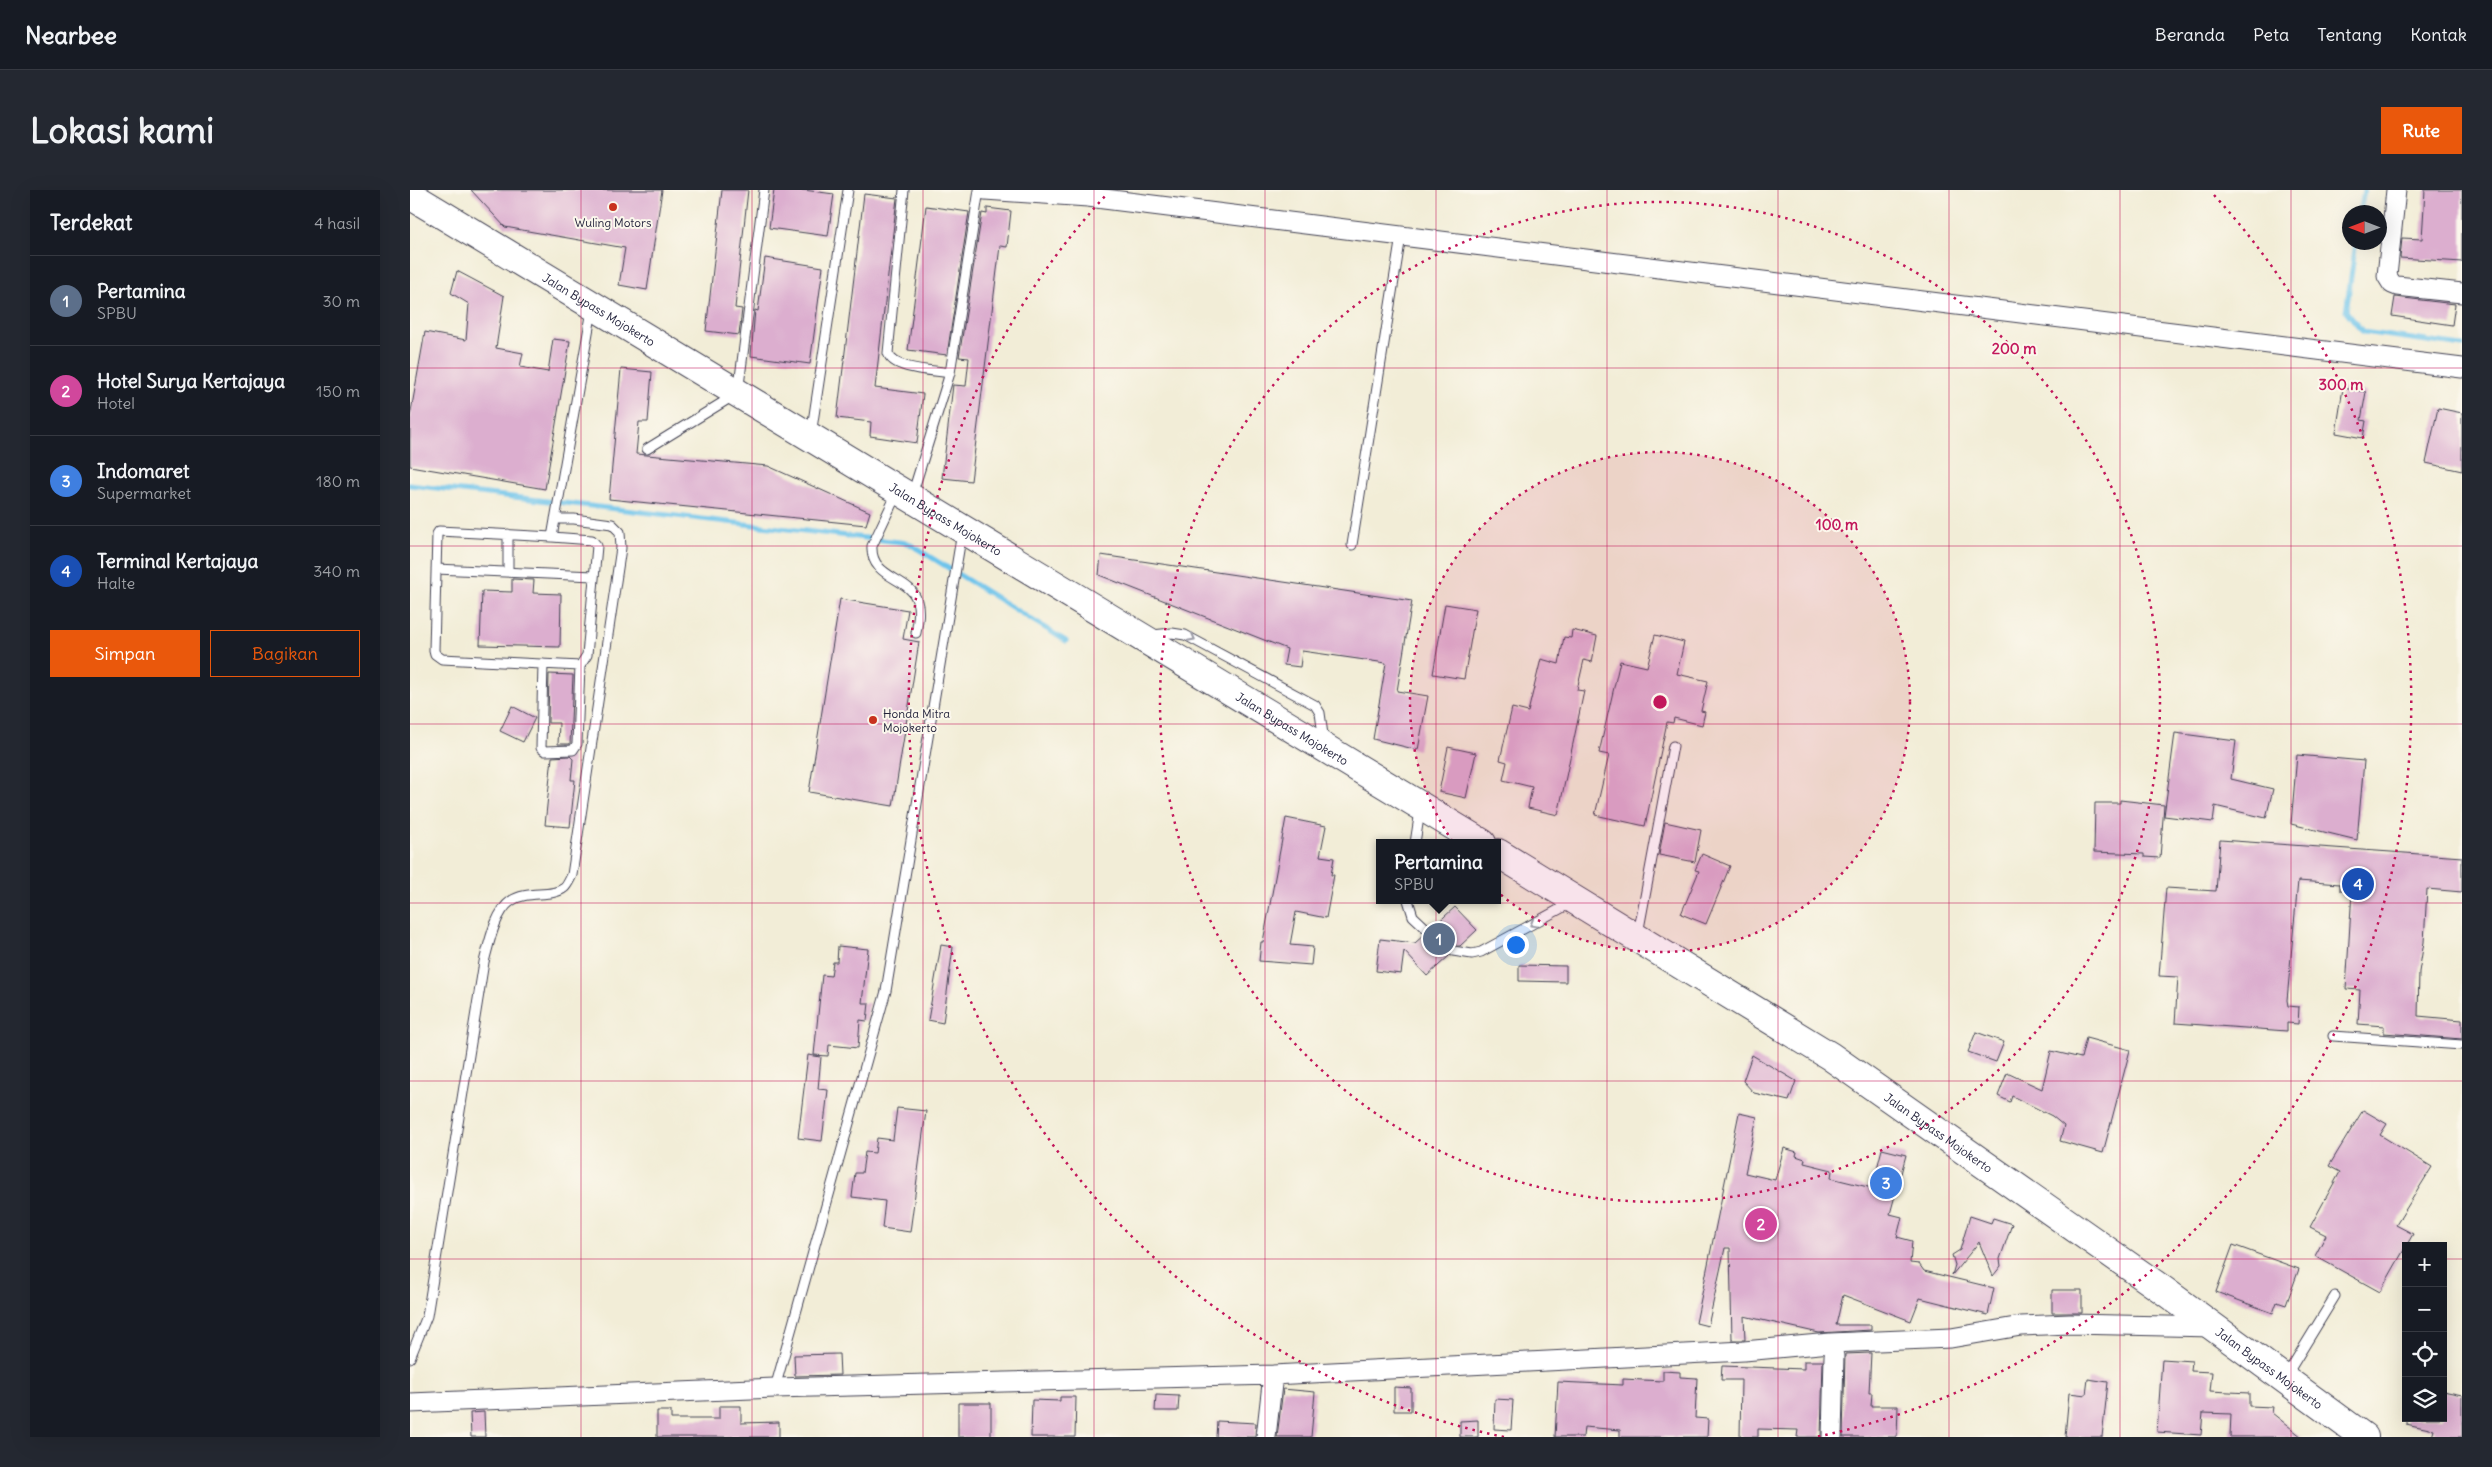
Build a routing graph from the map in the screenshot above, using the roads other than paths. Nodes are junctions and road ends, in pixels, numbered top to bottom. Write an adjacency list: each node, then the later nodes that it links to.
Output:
1 (764, 190): 13 (lane)
2 (848, 190): 14 (lane)
3 (904, 190): 12 (lane)
4 (979, 190): 12 (lane)
5 (984, 190): 8 (street)
6 (2396, 190): 9 (street)
7 (410, 195): 10 (highway, Jalan Bypass Mojokerto)
8 (1401, 236): 11 (street); 21 (lane)
9 (2462, 293)
10 (592, 306): 13 (highway, Jalan Bypass Mojokerto); 17 (lane)
11 (2462, 368)
12 (950, 373): 16 (lane)
13 (738, 393): 14 (highway, Jalan Bypass Mojokerto); 15 (lane)
14 (811, 438): 16 (highway, Jalan Bypass Mojokerto)
15 (647, 449)
16 (905, 494): 18 (highway, Jalan Bypass Mojokerto); 25 (lane)
17 (556, 517): 20 (lane); 43 (lane)
18 (962, 530): 29 (highway, Jalan Bypass Mojokerto); 46 (lane)
19 (508, 534): 20 (lane); 22 (lane); 23 (lane)
20 (552, 537): 24 (lane)
21 (1352, 545)
22 (436, 569): 23 (lane); 26 (lane)
23 (508, 572): 24 (lane)
24 (594, 576): 27 (lane)
25 (916, 633)
26 (543, 664): 27 (lane); 27 (lane)
27 (580, 666)
28 (1673, 746): 36 (lane)
29 (1420, 805): 30 (lane); 31 (highway, Jalan Bypass Mojokerto)
30 (1416, 839)
31 (1475, 839)
32 (1501, 855): 33 (highway, Jalan Bypass Mojokerto)
33 (1575, 900): 36 (highway, Jalan Bypass Mojokerto); 37 (lane, one-way to 37)
34 (1409, 904): 35 (lane)
35 (1429, 931)
36 (1638, 937): 41 (highway, Jalan Bypass Mojokerto)
37 (1454, 951)
38 (2333, 1036): 39 (lane)
39 (2462, 1045)
40 (2335, 1296): 45 (lane)
41 (2214, 1328): 44 (street); 45 (highway, Jalan Bypass Mojokerto)
42 (1834, 1356): 49 (street)
43 (410, 1358)
44 (1272, 1375): 46 (street); 48 (street)
45 (2284, 1378): 50 (highway, Jalan Bypass Mojokerto)
46 (775, 1388): 47 (street)
47 (410, 1403)
48 (1266, 1437)
49 (1832, 1437)
50 (2364, 1437)

